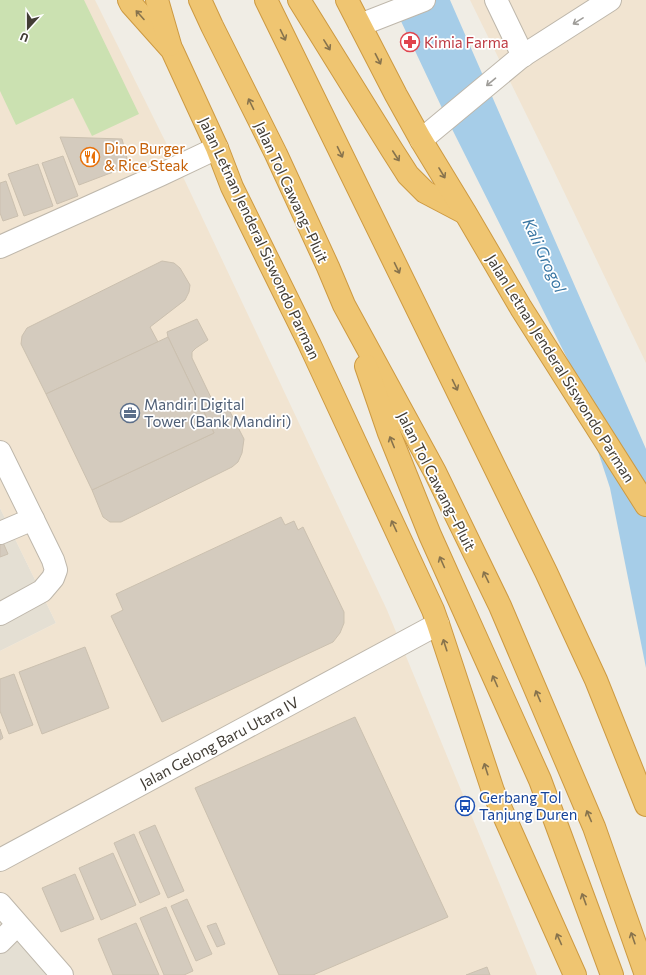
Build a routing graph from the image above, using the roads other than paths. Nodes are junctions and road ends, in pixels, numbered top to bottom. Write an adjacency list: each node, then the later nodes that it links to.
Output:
1 (128, 0): 11 (highway, Jalan Letnan Jenderal Siswondo Parman, one-way to 1)
2 (158, 0): 11 (highway)
3 (200, 0): 17 (highway, Jalan Tol Cawang–Pluit, one-way to 3)
4 (266, 0): 24 (highway, one-way to 24)
5 (299, 0): 15 (highway, one-way to 15)
6 (347, 0): 10 (highway, Jalan Letnan Jenderal Siswondo Parman)
7 (424, 0): 10 (street)
8 (496, 0): 12 (street)
9 (610, 0): 12 (street, one-way to 12)
10 (360, 25): 13 (highway, Jalan Letnan Jenderal Siswondo Parman, one-way to 13)
11 (172, 50): 14 (highway, Jalan Letnan Jenderal Siswondo Parman)
12 (522, 56): 13 (street, one-way to 13)
13 (421, 140): 15 (highway, Jalan Letnan Jenderal Siswondo Parman, one-way to 15)
14 (217, 148): 16 (street); 23 (highway, Jalan Letnan Jenderal Siswondo Parman, one-way to 14)
15 (466, 214): 19 (highway, Jalan Letnan Jenderal Siswondo Parman)
16 (0, 247)
17 (344, 305): 30 (highway, one-way to 17); 31 (highway, Jalan Tol Cawang–Pluit, one-way to 17)
18 (0, 452): 20 (street)
19 (646, 505)
20 (33, 519): 21 (street); 22 (street)
21 (0, 533)
22 (0, 614)
23 (438, 624): 25 (street, Jalan Gelong Baru Utara IV); 29 (highway, Jalan Letnan Jenderal Siswondo Parman, one-way to 23)
24 (646, 805)
25 (0, 860)
26 (6, 913): 27 (street); 28 (street)
27 (0, 942)
28 (62, 975)
29 (575, 975)
30 (612, 975)
31 (646, 975)

